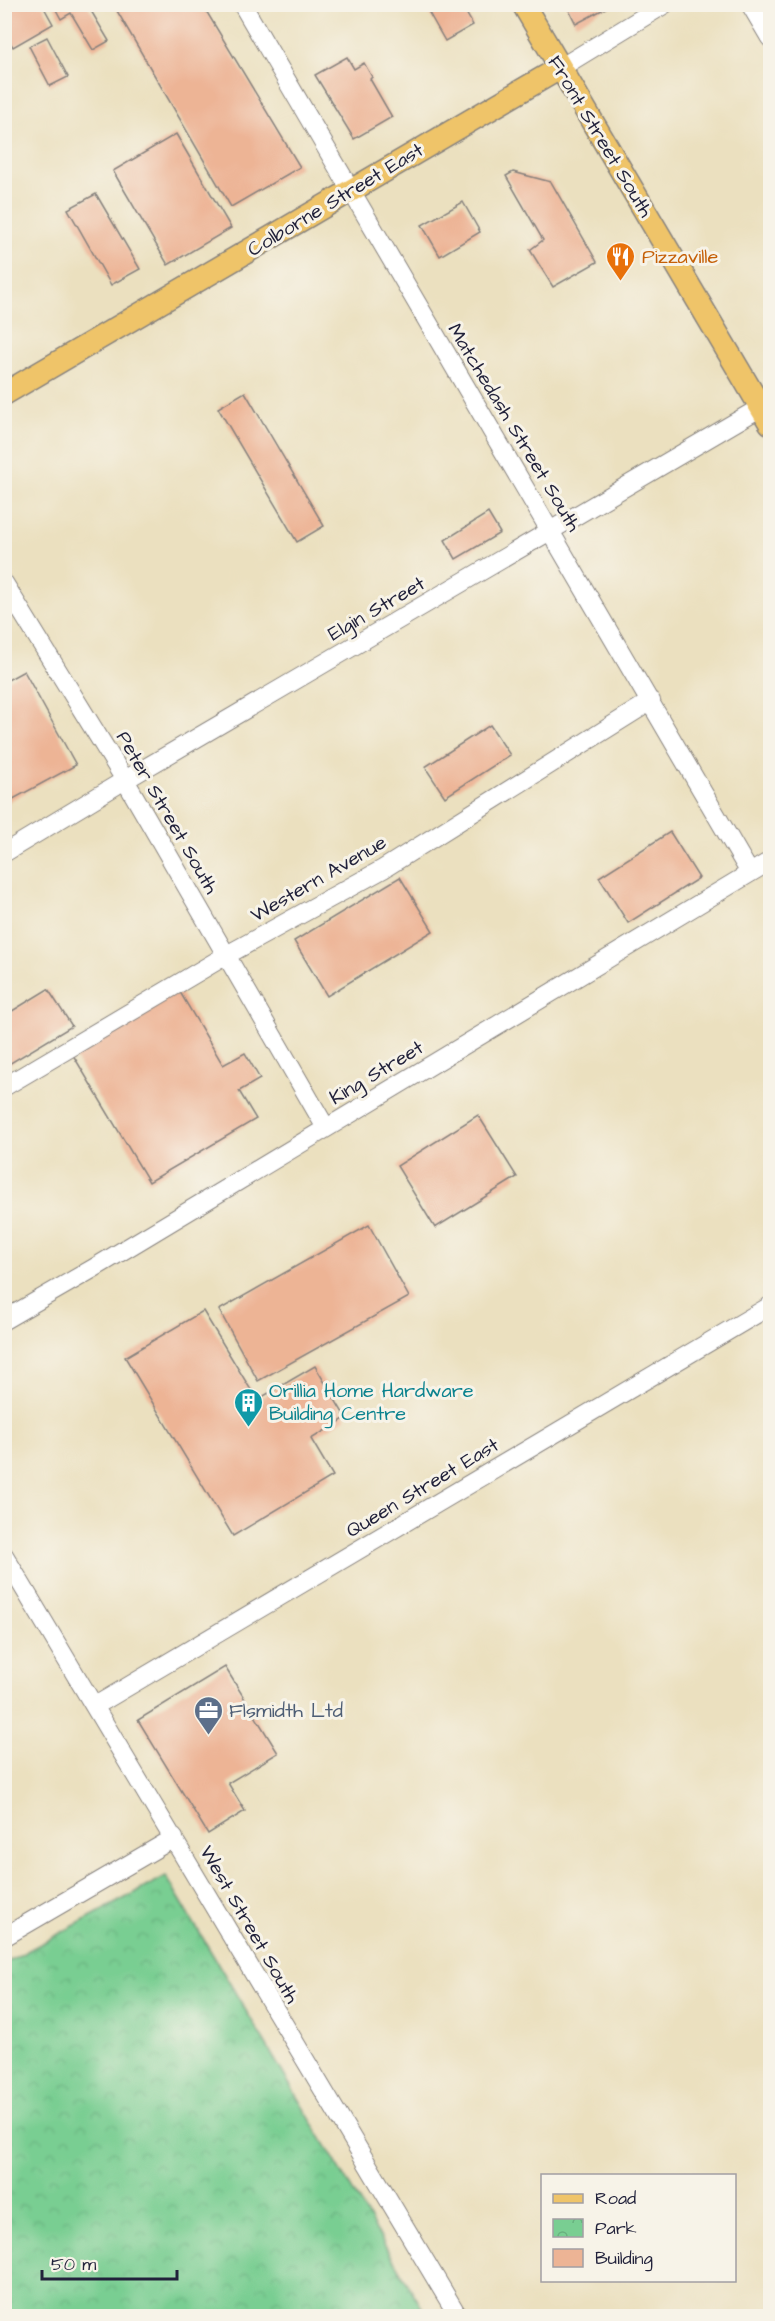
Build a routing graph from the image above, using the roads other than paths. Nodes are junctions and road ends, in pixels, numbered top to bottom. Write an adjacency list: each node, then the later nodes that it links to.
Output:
1 (242, 4): 7 (street, Matchedash Street South)
2 (523, 4): 6 (main road, Front Street South)
3 (665, 4): 6 (street, Colborne Street East)
4 (750, 4): 5 (street)
5 (771, 38)
6 (560, 68): 7 (main road, Colborne Street East); 9 (main road, Front Street South)
7 (349, 191): 8 (main road, Colborne Street East); 10 (street, Matchedash Street South)
8 (4, 394)
9 (768, 411): 10 (street, Elgin Street)
10 (551, 531): 12 (street, Matchedash Street South); 13 (street, Elgin Street)
11 (4, 583): 13 (street, Peter Street South)
12 (651, 701): 16 (street, Matchedash Street South); 17 (street, Western Avenue)
13 (125, 780): 14 (street, Elgin Street); 17 (street, Peter Street South)
14 (4, 853)
15 (771, 861): 16 (street, King Street)
16 (750, 873): 19 (street, King Street)
17 (225, 957): 18 (street, Western Avenue); 19 (street, Peter Street South)
18 (4, 1087)
19 (326, 1128): 21 (street, King Street)
20 (771, 1306): 23 (street, Queen Street East)
21 (4, 1320)
22 (4, 1555): 23 (street, West Street South)
23 (95, 1706): 24 (street, West Street South)
24 (174, 1838): 25 (street); 26 (street, West Street South)
25 (4, 1936)
26 (458, 2316)

